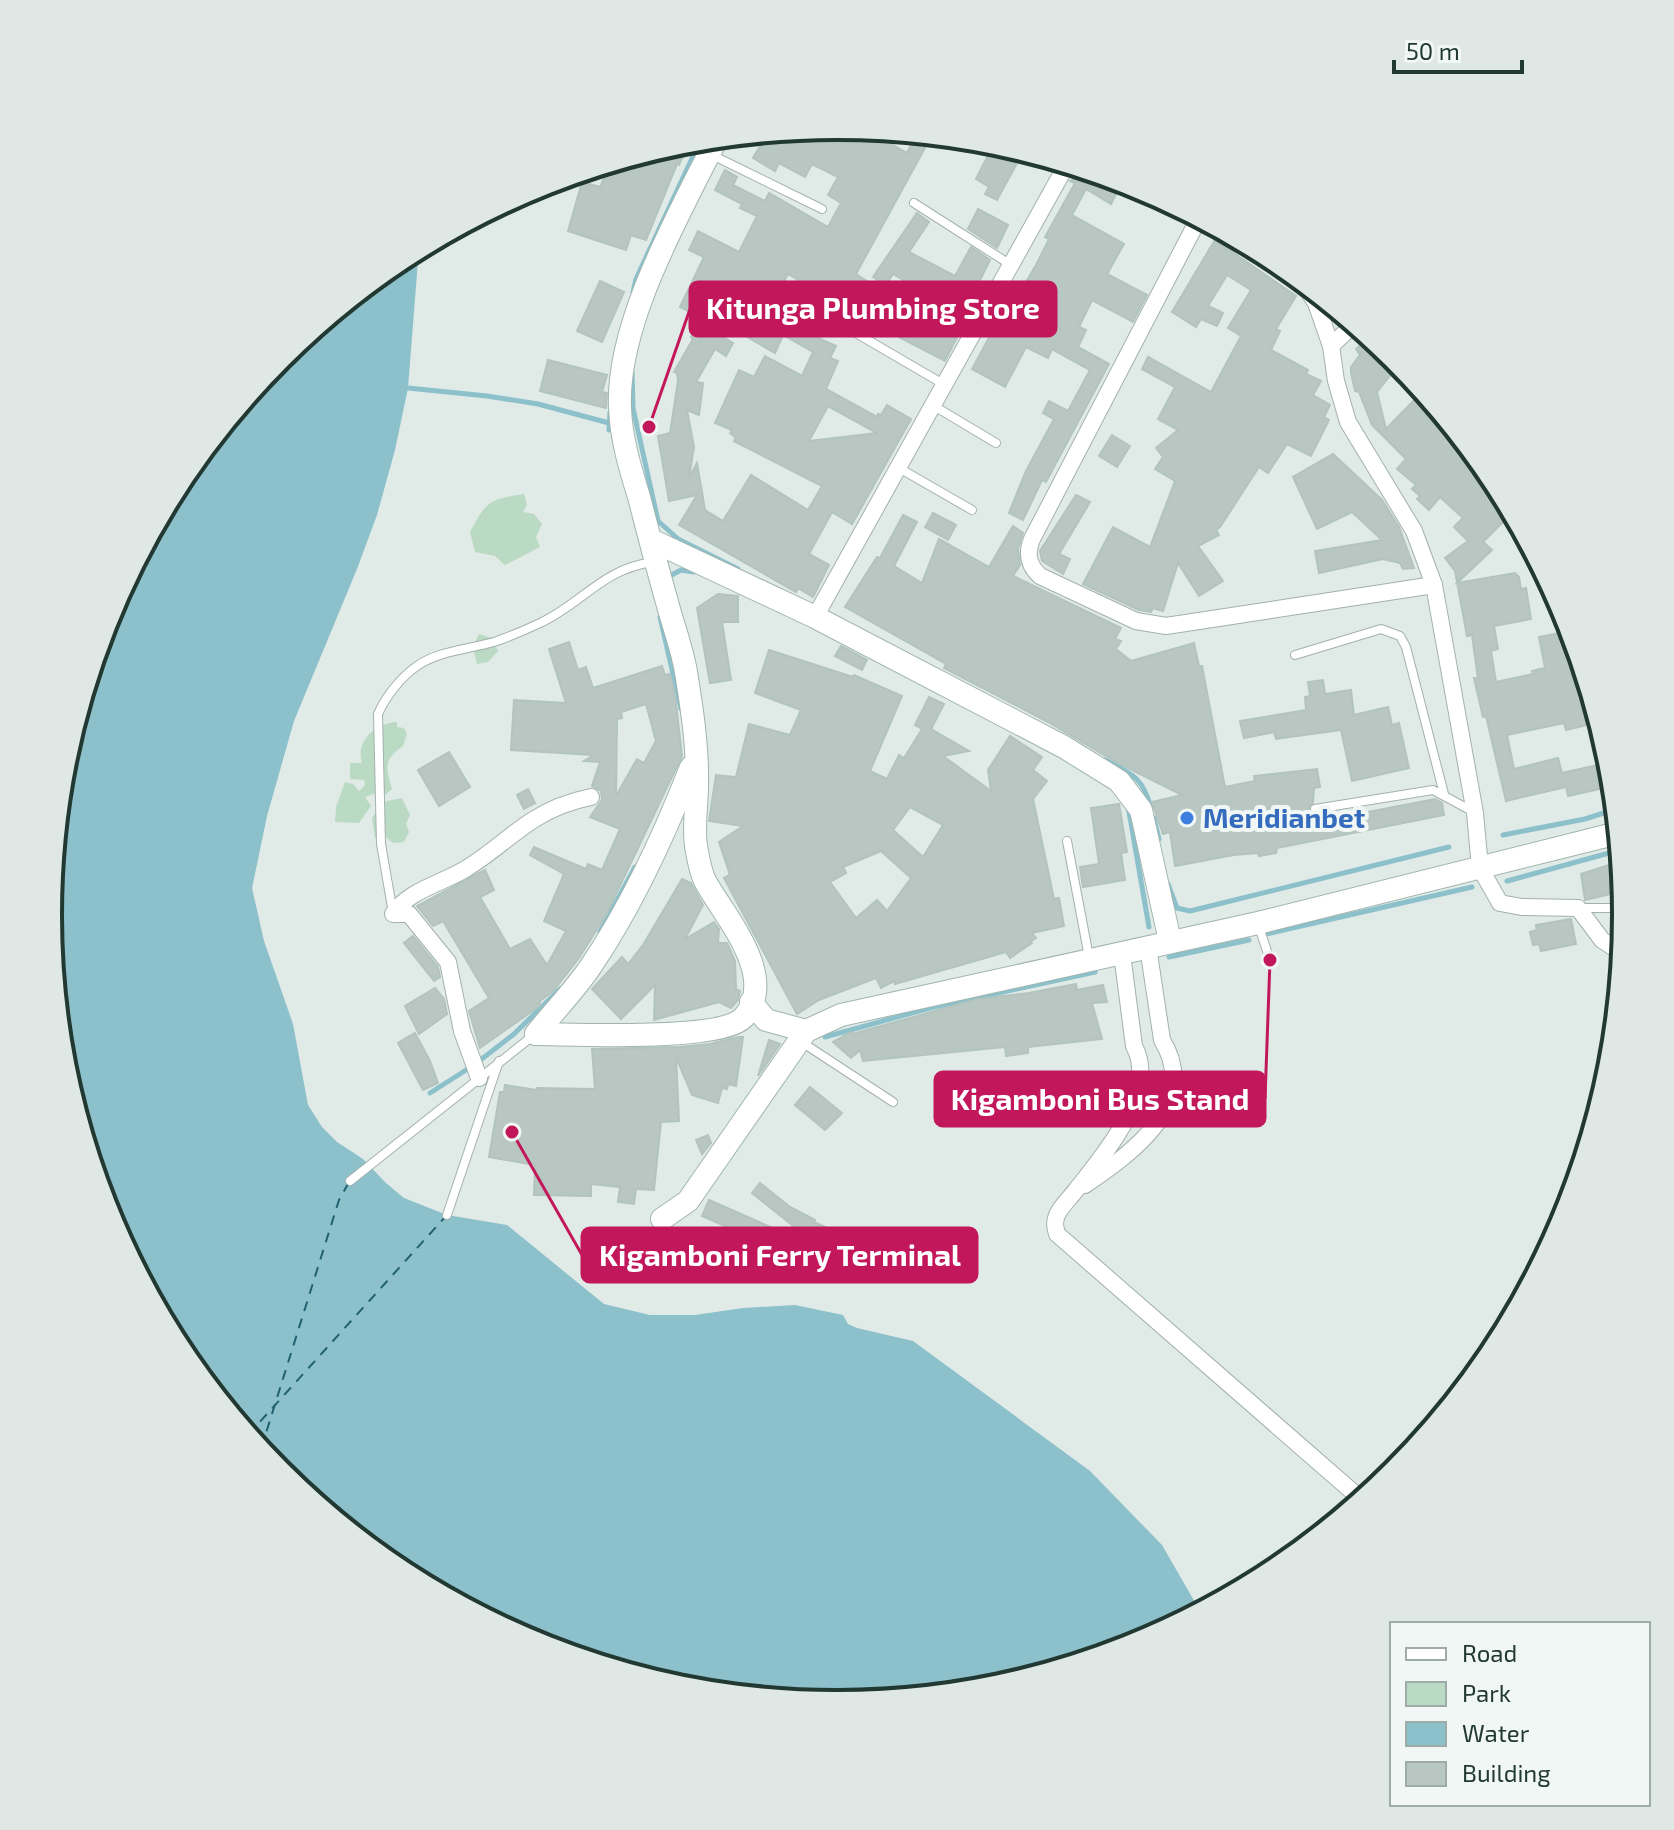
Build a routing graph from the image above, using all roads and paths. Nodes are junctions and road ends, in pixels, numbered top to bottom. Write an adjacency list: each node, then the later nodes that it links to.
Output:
1 (719, 150): 5 (lane)
2 (711, 151): 17 (main road)
3 (1062, 173): 7 (street)
4 (914, 203): 7 (lane)
5 (822, 209)
6 (1194, 228): 18 (street)
7 (1012, 265): 12 (street)
8 (1317, 307): 11 (street)
9 (849, 329): 12 (lane)
10 (1347, 331): 11 (street)
11 (1331, 346): 18 (street)
12 (945, 386): 13 (street)
13 (934, 406): 14 (lane); 15 (street)
14 (996, 443)
15 (899, 468): 16 (lane); 19 (street)
16 (972, 510)
17 (652, 551): 19 (main road); 21 (main road); 31 (lane)
18 (1434, 585): 25 (street)
19 (815, 617): 33 (main road)
20 (1295, 655): 22 (lane)
21 (696, 754): 39 (main road); 40 (main road)
22 (1444, 794): 24 (lane); 25 (lane)
23 (591, 797): 31 (street)
24 (1315, 809)
25 (1475, 813): 28 (street)
26 (1607, 836): 28 (main road)
27 (1067, 841): 38 (lane)
28 (1480, 868): 29 (street); 32 (main road)
29 (1578, 908): 30 (lane); 34 (street)
30 (1612, 908)
31 (393, 914): 43 (street)
32 (1258, 923): 33 (main road); 37 (lane)
33 (1170, 941): 35 (main road)
34 (1611, 946)
35 (1148, 947): 36 (main road); 46 (street)
36 (1122, 954): 38 (main road); 46 (street)
37 (1270, 960)
38 (1090, 961): 41 (main road)
39 (751, 1002): 40 (main road); 41 (main road)
40 (536, 1034): 42 (lane)
41 (803, 1036): 44 (lane); 48 (main road)
42 (499, 1060): 43 (lane); 47 (lane)
43 (479, 1078): 45 (lane)
44 (893, 1102)
45 (350, 1181)
46 (1075, 1192): 49 (street)
47 (447, 1215)
48 (662, 1219)
49 (1354, 1493)

